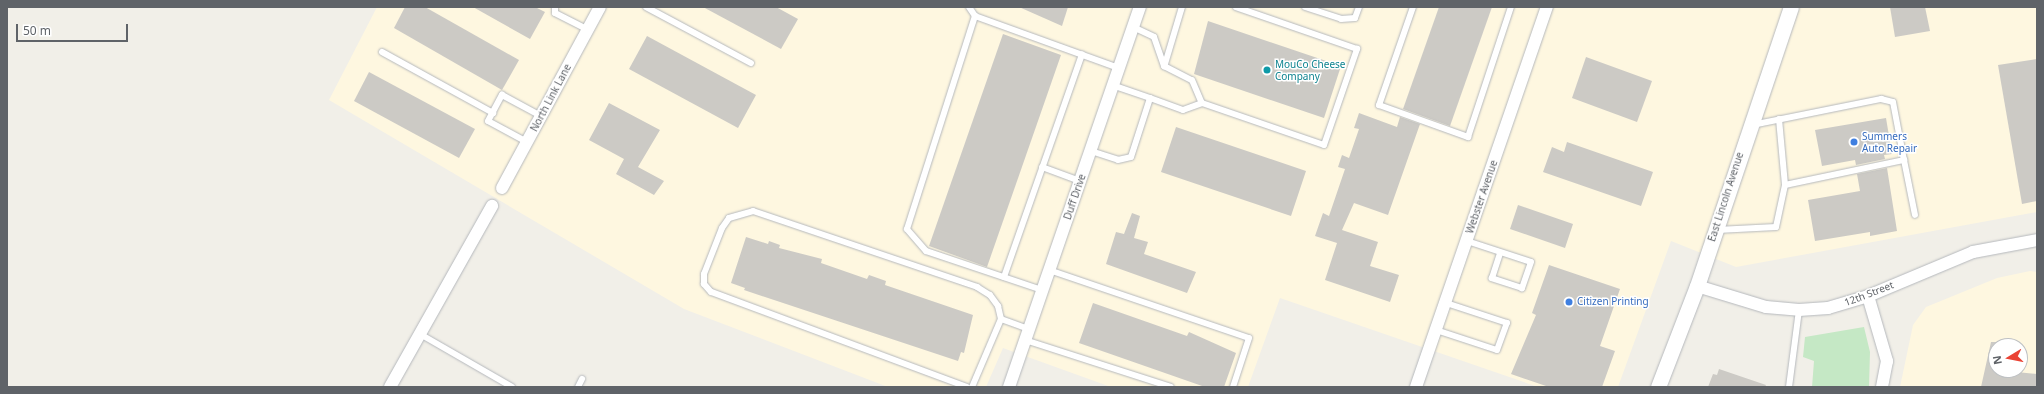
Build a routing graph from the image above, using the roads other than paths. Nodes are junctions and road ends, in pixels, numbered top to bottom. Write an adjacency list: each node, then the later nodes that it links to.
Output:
1 (555, 7): 16 (lane)
2 (600, 7): 16 (street, North Link Lane)
3 (646, 7): 19 (lane)
4 (969, 7): 14 (lane)
5 (1140, 7): 15 (street, Duff Drive)
6 (1182, 7): 20 (lane)
7 (1236, 7): 24 (lane)
8 (1305, 7): 9 (lane)
9 (1359, 7)
10 (1413, 7): 11 (lane)
11 (1511, 7)
12 (1547, 7): 40 (street, Webster Avenue)
13 (1791, 7): 28 (street, East Lincoln Avenue)
14 (975, 16): 18 (lane); 43 (lane)
15 (1133, 27): 20 (lane); 21 (street, Duff Drive)
16 (588, 30): 26 (street, North Link Lane)
17 (382, 52): 25 (lane)
18 (1082, 54): 21 (lane); 32 (lane)
19 (751, 63)
20 (1164, 66): 24 (lane)
21 (1119, 68): 22 (street, Duff Drive)
22 (1113, 85): 23 (lane); 30 (street, Duff Drive)
23 (1150, 98): 24 (lane); 30 (lane)
24 (1202, 103)
25 (493, 113): 26 (lane); 29 (lane)
26 (541, 116): 29 (street, North Link Lane)
27 (1779, 119): 28 (lane); 31 (lane); 34 (lane)
28 (1749, 126): 38 (street, East Lincoln Avenue)
29 (527, 142): 35 (street, North Link Lane)
30 (1090, 151): 33 (street, Duff Drive)
31 (1904, 160): 34 (lane); 37 (lane)
32 (1042, 167): 33 (lane); 43 (lane)
33 (1080, 181): 42 (street, Duff Drive)
34 (1785, 185): 38 (lane)
35 (502, 188)
36 (492, 206): 51 (street)
37 (1915, 215)
38 (1715, 230): 44 (street, East Lincoln Avenue)
39 (2037, 240): 46 (street, 12th Street)
40 (1467, 241): 41 (lane); 47 (street, Webster Avenue)
41 (1500, 253): 41 (lane)
42 (1049, 270): 45 (street, Duff Drive); 61 (lane)
43 (1004, 277): 45 (lane)
44 (1697, 286): 48 (street, 12th Street); 63 (street, East Lincoln Avenue)
45 (1042, 290): 52 (street, Duff Drive)
46 (1868, 296): 48 (street, 12th Street); 65 (street)
47 (1446, 303): 50 (street, Webster Avenue); 50 (lane)
48 (1799, 310): 64 (lane)
49 (1001, 319): 52 (lane); 57 (lane); 58 (lane)
50 (1436, 330): 62 (street, Webster Avenue)
51 (420, 334): 54 (street); 55 (lane)
52 (1027, 334): 59 (street, Duff Drive); 60 (lane)
53 (582, 379): 56 (lane)
54 (390, 387)
55 (512, 387)
56 (578, 387)
57 (967, 387)
58 (974, 387)
59 (1009, 387)
60 (1171, 387)
61 (1232, 387)
62 (1416, 387)
63 (1658, 387)
64 (1789, 387)
65 (1882, 387)

